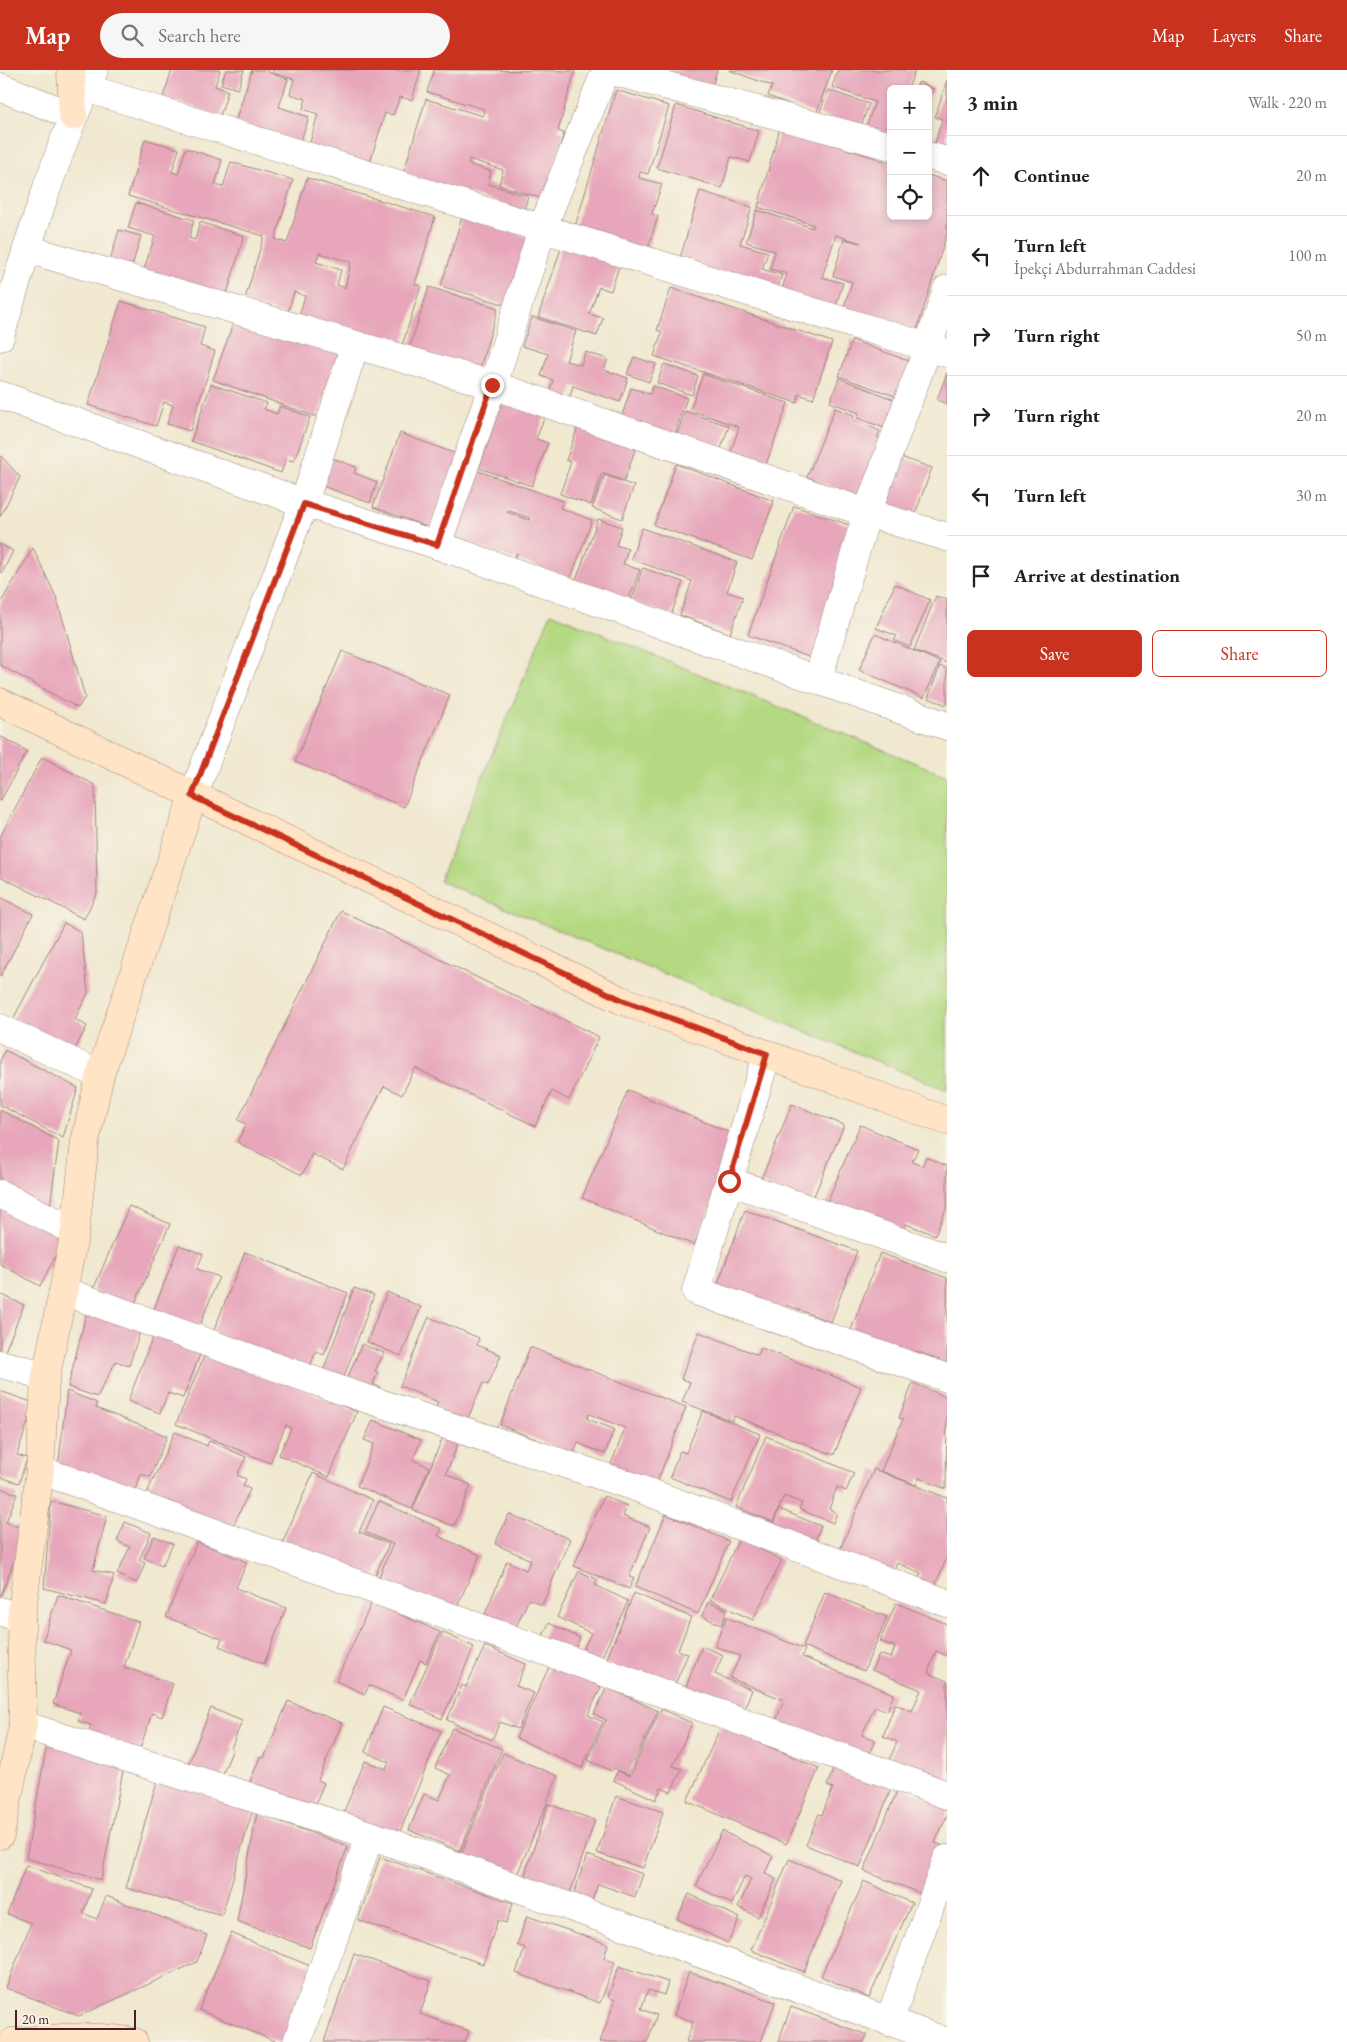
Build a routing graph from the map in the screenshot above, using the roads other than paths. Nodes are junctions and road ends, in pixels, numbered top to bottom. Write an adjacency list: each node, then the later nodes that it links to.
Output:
1 (607, 70): 5 (street); 8 (street)
2 (83, 76): 4 (street); 8 (street)
3 (0, 87): 4 (street)
4 (72, 116): 9 (street)
5 (887, 145)
6 (932, 157): 7 (street)
7 (947, 161)
8 (542, 229): 13 (street); 14 (street)
9 (27, 249): 11 (street); 12 (street)
10 (947, 289): 13 (street)
11 (0, 337)
12 (355, 345): 14 (street); 16 (street)
13 (938, 350): 17 (street)
14 (492, 385): 17 (street); 19 (street)
15 (0, 395): 16 (street)
16 (304, 504): 19 (street); 23 (street)
17 (867, 513): 18 (street); 20 (street)
18 (947, 537)
19 (437, 545): 20 (street)
20 (818, 679): 22 (street)
21 (0, 702): 23 (street)
22 (947, 726)
23 (192, 796): 25 (street); 26 (street)
24 (0, 1028): 26 (street)
25 (767, 1054): 27 (street); 28 (street)
26 (100, 1075): 30 (street)
27 (947, 1121)
28 (729, 1181): 31 (street); 34 (street)
29 (0, 1194): 30 (street)
30 (75, 1231): 32 (street)
31 (947, 1258)
32 (63, 1291): 35 (street); 37 (street)
33 (0, 1364): 35 (street)
34 (947, 1378)
35 (45, 1381): 36 (street)
36 (40, 1470): 38 (street); 40 (street)
37 (947, 1603)
38 (10, 1615): 39 (street)
39 (23, 1725): 41 (street); 42 (street)
40 (947, 1795)
41 (370, 1834): 44 (street); 47 (street)
42 (0, 1835)
43 (947, 1859): 44 (street)
44 (889, 2022): 48 (street)
45 (13, 2042): 46 (street)
46 (134, 2042)
47 (297, 2042)
48 (947, 2042)

